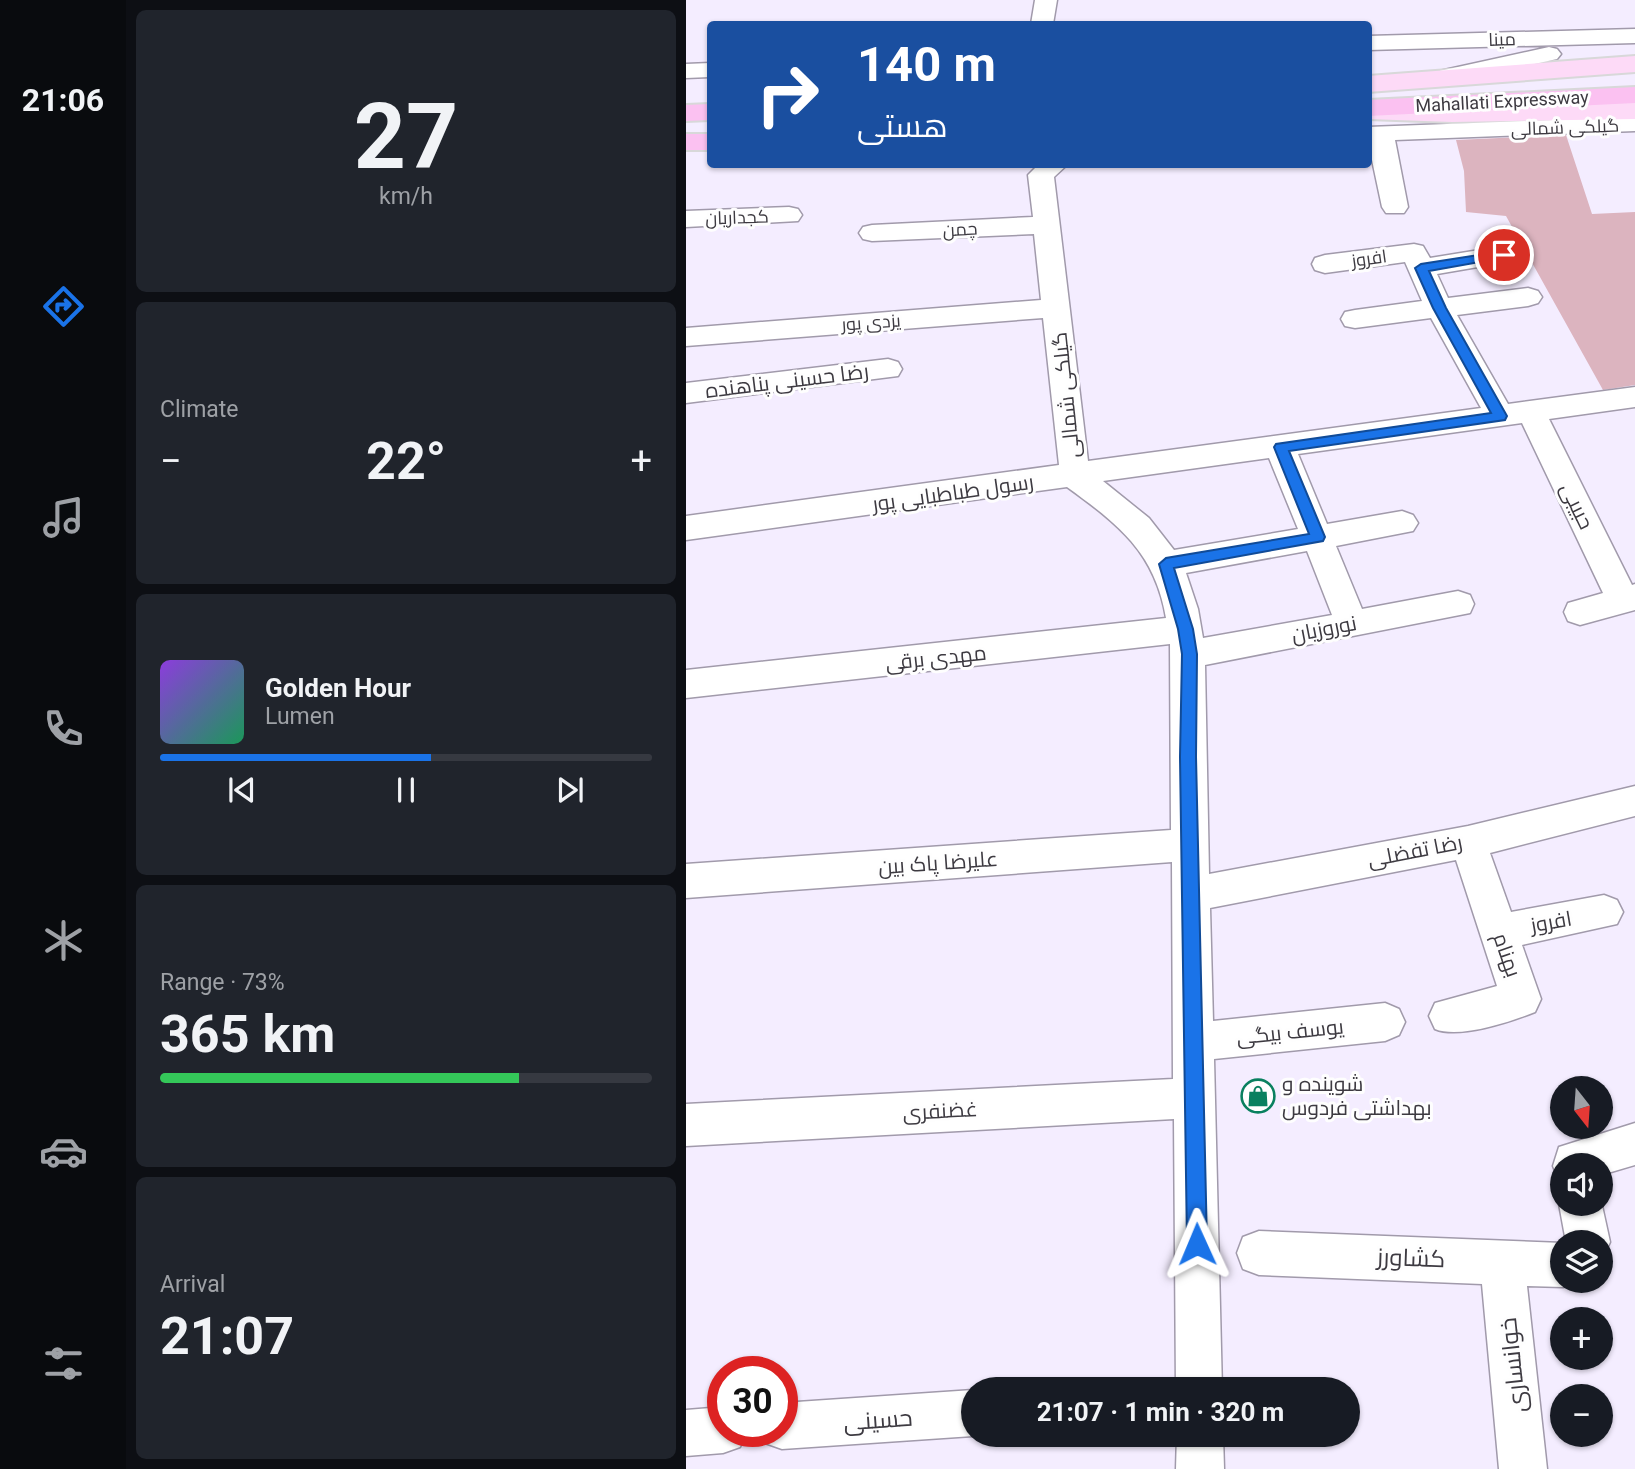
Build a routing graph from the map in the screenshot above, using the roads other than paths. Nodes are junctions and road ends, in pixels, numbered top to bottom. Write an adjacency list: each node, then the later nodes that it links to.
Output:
1 (1046, 0): 2 (street)
2 (1042, 21)
3 (1635, 37): 4 (street, مینا); 8 (street)
4 (1372, 43)
5 (1635, 64): 8 (main road)
6 (707, 70): 7 (street)
7 (686, 71)
8 (1436, 78): 10 (main road)
9 (1635, 79): 12 (highway, Mahallati Expressway)
10 (1372, 86)
11 (1372, 87): 12 (highway, Mahallati Expressway)
12 (1563, 89): 13 (highway, Mahallati Expressway); 17 (highway, Mahallati Expressway)
13 (1635, 95)
14 (1635, 111): 17 (main road)
15 (707, 112): 16 (highway)
16 (686, 113)
17 (1372, 122): 18 (street, گيلکی شمالی); 22 (street)
18 (1635, 124)
19 (686, 142): 20 (highway)
20 (707, 142)
21 (1051, 168): 25 (street, گيلکی شمالی)
22 (1395, 207)
23 (789, 215): 24 (street, کجداریان)
24 (686, 219)
25 (1047, 225): 26 (street, چمن); 31 (street, گيلکی شمالی)
26 (872, 233)
27 (1504, 255): 28 (street, افروز)
28 (1418, 260): 29 (street, افروز); 32 (street)
29 (1325, 264)
30 (1528, 297): 32 (street)
31 (1056, 308): 34 (street, یزدی پور); 41 (street, گيلکی شمالی)
32 (1439, 308): 33 (street); 39 (street)
33 (1355, 319)
34 (686, 337)
35 (888, 369): 36 (street, رضا حسینی پناهنده)
36 (686, 393)
37 (1635, 397): 38 (street, رسول طباطبایی پور)
38 (1531, 412): 39 (street, رسول طباطبایی پور); 46 (street, حبیبی)
39 (1500, 416): 40 (street, رسول طباطبایی پور)
40 (1280, 447): 41 (street, رسول طباطبایی پور); 44 (street)
41 (1075, 477): 43 (street, رسول طباطبایی پور); 45 (street, گيلکی شمالی)
42 (1402, 523): 44 (street)
43 (686, 528)
44 (1318, 537): 45 (street); 49 (street)
45 (1166, 564): 50 (street, گيلکی شمالی)
46 (1629, 599): 48 (street)
47 (1458, 604): 49 (street, نوروزیان)
48 (1580, 612)
49 (1352, 624): 50 (street, نوروزیان)
50 (1188, 642): 51 (street, مهدی برقی); 54 (street, گيلکی شمالی)
51 (686, 684)
52 (1635, 801): 53 (street, رضا تفضلی)
53 (1468, 842): 56 (street, رضا تفضلی); 58 (street, بهنام)
54 (1190, 845): 55 (street, علیرضا پاک بین); 56 (street, گيلکی شمالی)
55 (686, 881)
56 (1193, 894): 61 (street, گيلکی شمالی)
57 (1604, 912): 58 (street, افروز)
58 (1499, 932): 59 (street, بهنام)
59 (1449, 1016)
60 (1385, 1022): 61 (street, یوسف بیگی)
61 (1194, 1042): 62 (street, گيلکی شمالی)
62 (1194, 1098): 63 (street, غضنفری); 69 (street, گيلکی شمالی)
63 (686, 1125)
64 (1635, 1143): 65 (street)
65 (1603, 1153)
66 (1259, 1253): 67 (street, کشاورز)
67 (1502, 1261): 68 (street, کشاورز); 76 (street, خوانساری)
68 (1550, 1264)
69 (1199, 1377)
70 (961, 1414): 71 (street, حسینی)
71 (798, 1425)
72 (707, 1431): 73 (street)
73 (686, 1433)
74 (1200, 1447): 75 (street)
75 (1200, 1469)
76 (1523, 1469)

